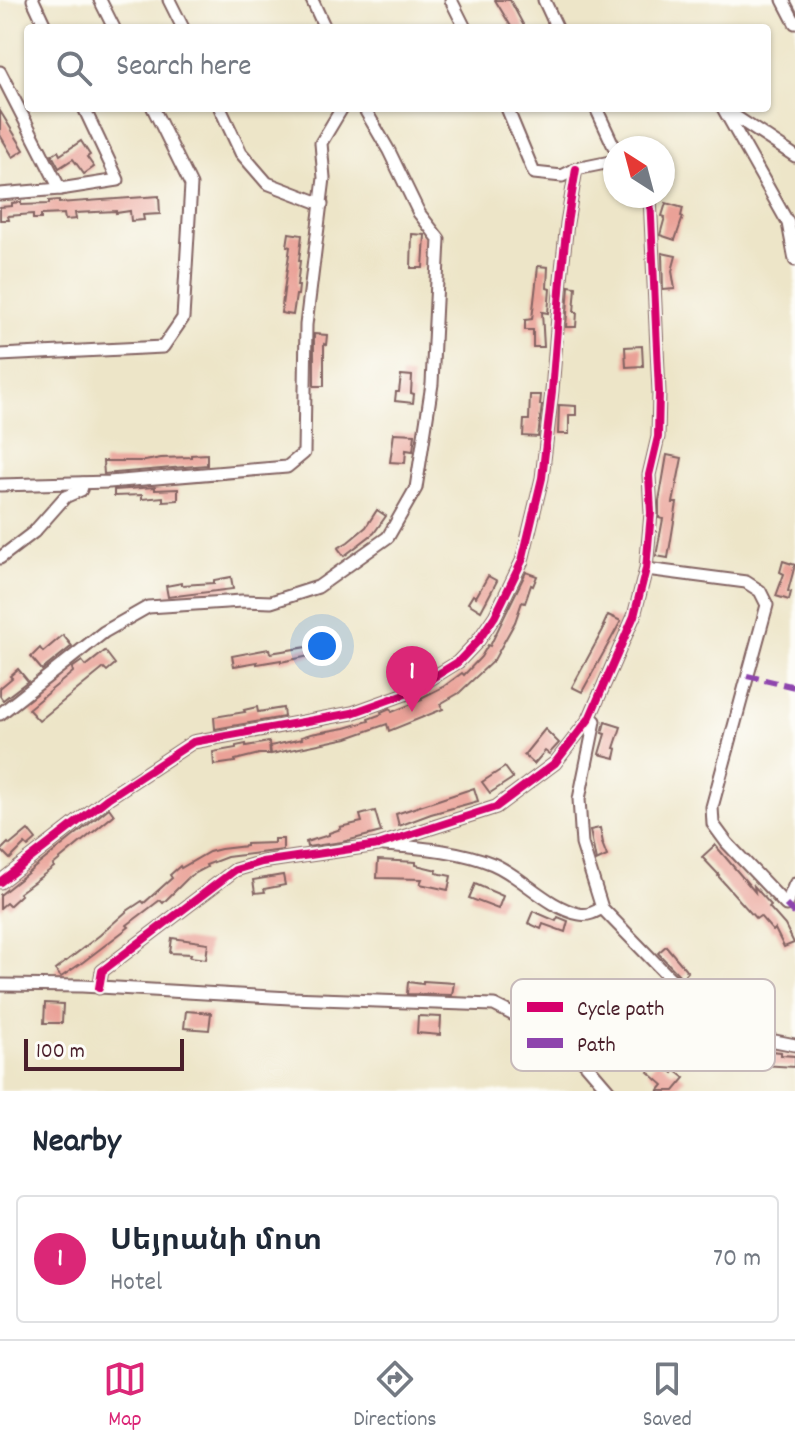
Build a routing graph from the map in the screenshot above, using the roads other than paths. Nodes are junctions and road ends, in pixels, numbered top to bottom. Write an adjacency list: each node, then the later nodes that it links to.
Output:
1 (33, 0): 9 (street)
2 (100, 0): 10 (street)
3 (169, 0): 11 (street)
4 (312, 0): 12 (street)
5 (451, 0): 13 (street)
6 (544, 0): 14 (street)
7 (783, 0): 8 (street)
8 (795, 23)
9 (44, 24)
10 (112, 24)
11 (181, 24)
12 (323, 24)
13 (463, 24)
14 (555, 24)
15 (0, 72): 29 (street)
16 (86, 112): 29 (street)
17 (155, 112): 34 (street)
18 (222, 112): 31 (street)
19 (340, 112): 31 (street)
20 (366, 112): 39 (street)
21 (509, 112): 28 (street)
22 (598, 112): 25 (street)
23 (725, 112): 33 (street)
24 (729, 112): 26 (street)
25 (609, 136)
26 (795, 156)
27 (603, 163): 28 (street)
28 (576, 169): 42 (street)
29 (60, 189): 30 (street)
30 (0, 194)
31 (322, 204): 35 (street)
32 (651, 208): 38 (street)
33 (795, 260)
34 (0, 355)
35 (83, 483): 36 (street); 37 (street)
36 (0, 485)
37 (0, 558)
38 (646, 569): 41 (street); 43 (street)
39 (0, 714)
40 (595, 721): 44 (street)
41 (378, 845): 44 (street); 47 (street)
42 (0, 882)
43 (795, 884)
44 (602, 908): 45 (street)
45 (671, 979)
46 (0, 985): 47 (street)
47 (99, 988): 48 (street)
48 (511, 1014)
49 (775, 1041): 50 (street)
50 (795, 1045)
51 (592, 1071): 52 (street)
52 (609, 1091)

